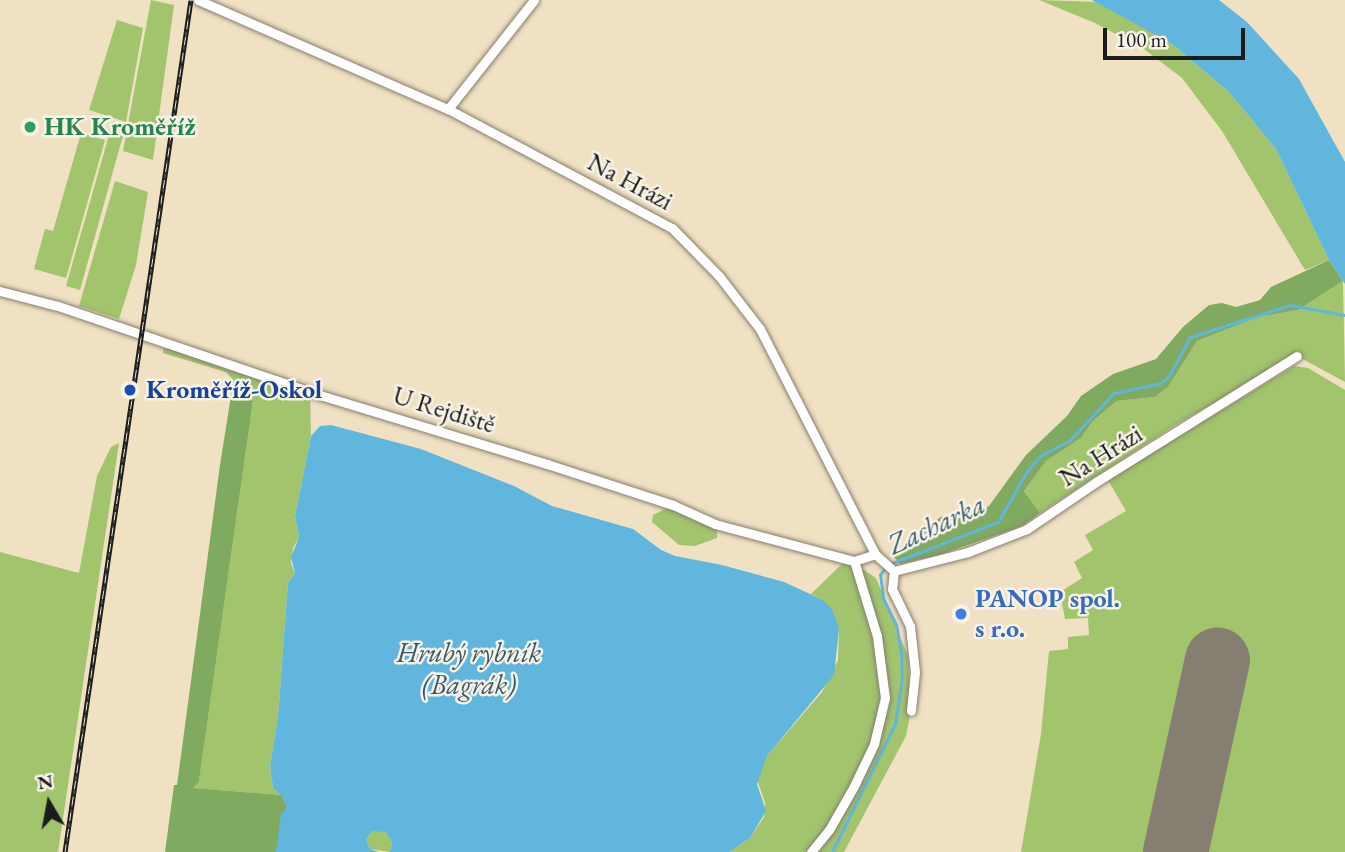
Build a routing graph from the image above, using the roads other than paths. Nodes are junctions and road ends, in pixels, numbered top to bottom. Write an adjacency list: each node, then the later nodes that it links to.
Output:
1 (198, 0): 3 (street, Na Hrázi)
2 (534, 0): 3 (street)
3 (448, 109): 6 (street, Na Hrázi)
4 (0, 290): 7 (street, U Rejdiště)
5 (1297, 356): 8 (street, Na Hrázi)
6 (879, 557): 7 (street); 8 (street, Na Hrázi)
7 (854, 561): 10 (street)
8 (893, 570): 9 (street)
9 (911, 711)
10 (811, 852)

